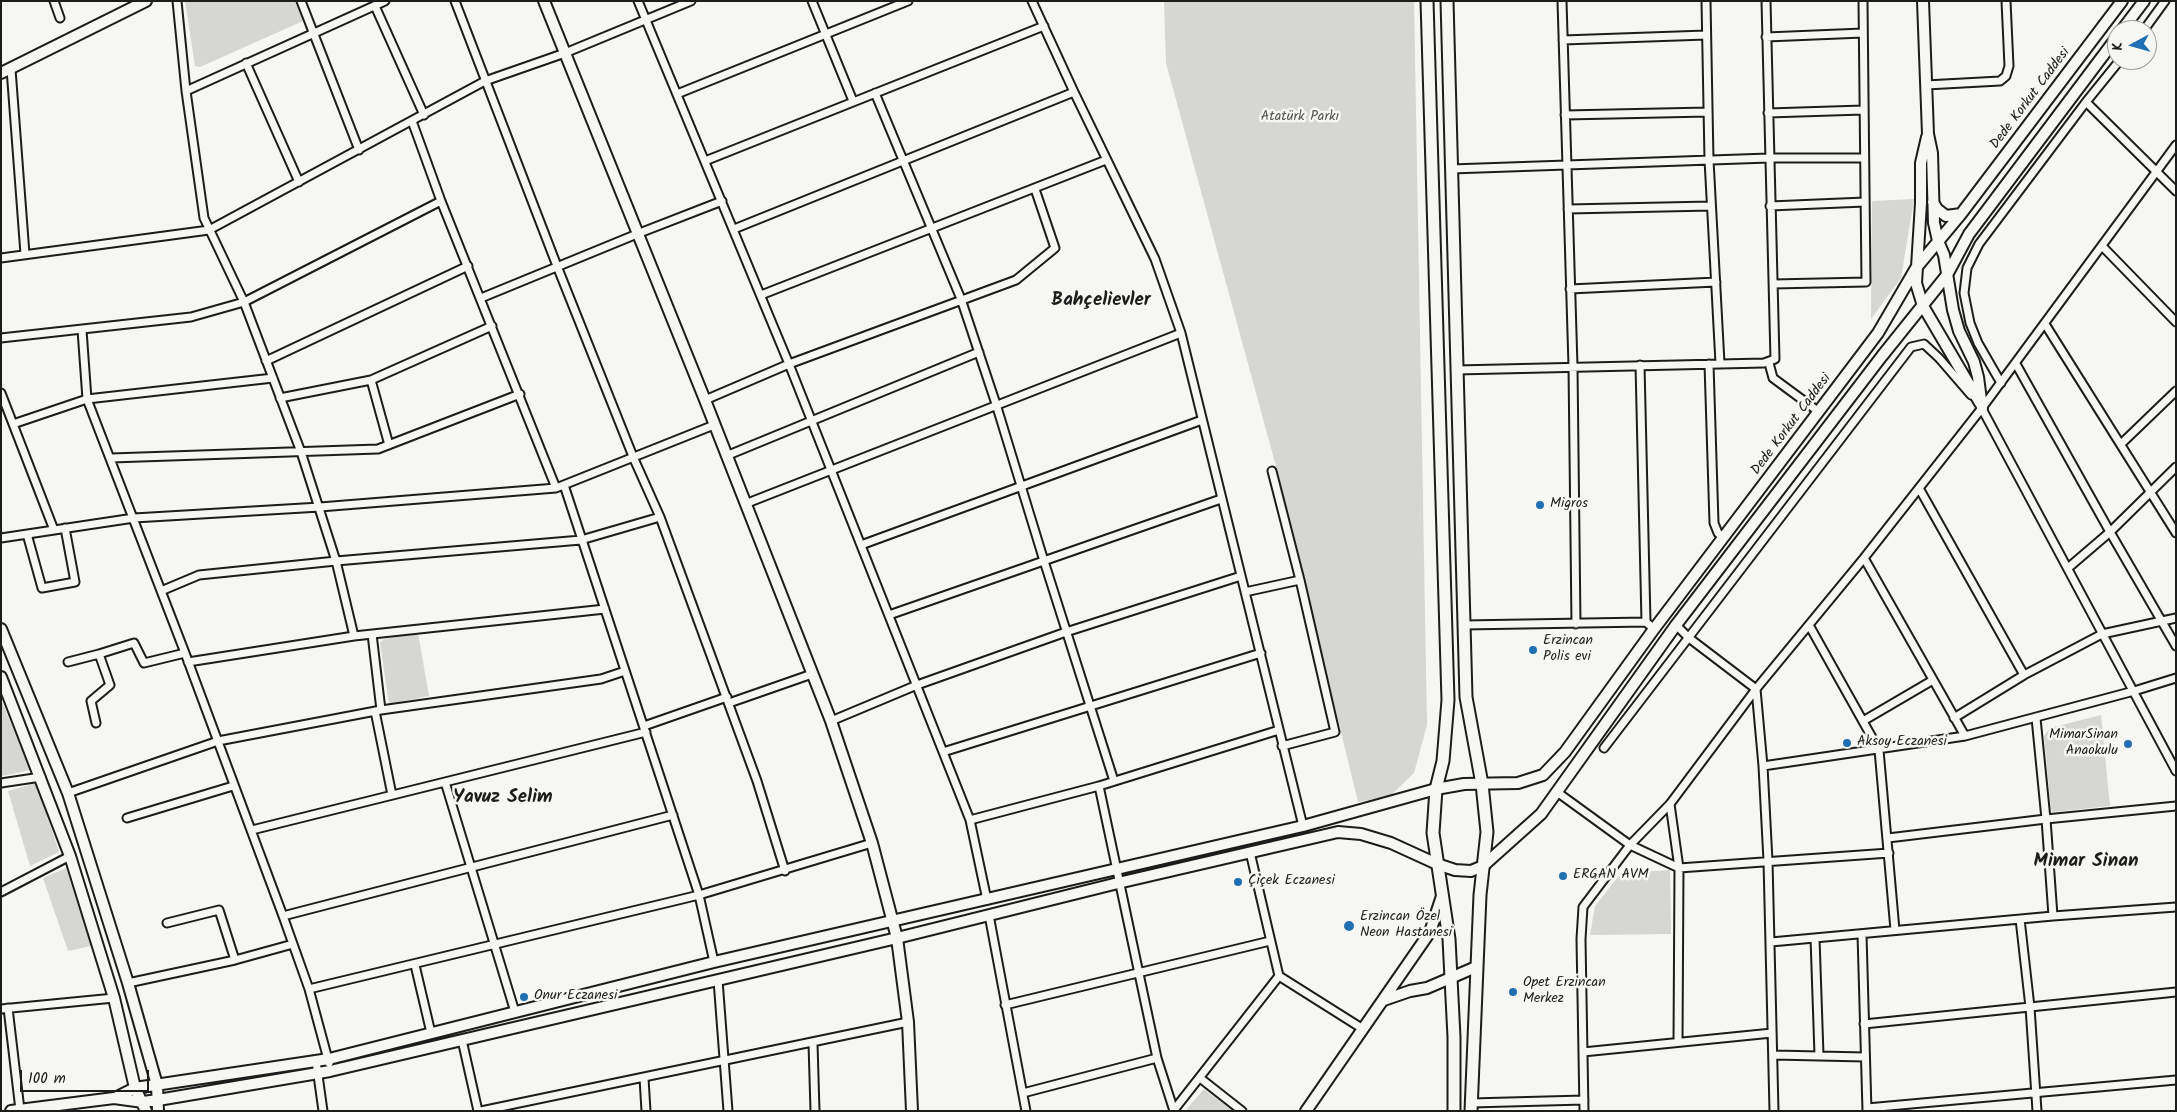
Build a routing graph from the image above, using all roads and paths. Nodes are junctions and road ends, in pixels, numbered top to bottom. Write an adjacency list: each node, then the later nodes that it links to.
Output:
1 (54, 1): 25 (street)
2 (146, 1): 40 (main road)
3 (177, 1): 43 (street)
4 (301, 1): 30 (street)
5 (385, 1): 24 (street)
6 (455, 1): 41 (street)
7 (544, 1): 37 (main road)
8 (638, 1): 26 (street)
9 (691, 1): 26 (street)
10 (812, 1): 32 (street)
11 (908, 1): 32 (street)
12 (1032, 1): 29 (street)
13 (1427, 1): 220 (main road)
14 (1447, 1): 65 (main road)
15 (1562, 1): 35 (street)
16 (1706, 1): 33 (street)
17 (1766, 1): 34 (street)
18 (1863, 1): 31 (street)
19 (1923, 1): 42 (main road)
20 (2006, 1): 42 (street)
21 (2122, 1): 77 (main road, Dede Korkut Caddesi)
22 (2144, 1): 27 (main road)
23 (2165, 1): 28 (street)
24 (375, 6): 30 (street); 52 (street)
25 (60, 18)
26 (646, 20): 37 (street); 46 (street)
27 (2130, 20)
28 (2151, 20)
29 (1044, 26): 44 (street); 45 (street)
30 (313, 32): 38 (street); 57 (street)
31 (1863, 33): 34 (street); 49 (street)
32 (825, 35): 46 (street); 47 (street)
33 (1706, 35): 35 (street); 50 (street)
34 (1766, 37): 51 (street)
35 (1563, 40): 53 (street)
36 (2107, 50): 89 (main road, Dede Korkut Caddesi)
37 (565, 53): 41 (street); 81 (main road)
38 (246, 63): 43 (street); 67 (street)
39 (2112, 70): 48 (street)
40 (6, 71): 84 (street)
41 (485, 81): 52 (street); 87 (street)
42 (1926, 85): 55 (main road)
43 (186, 91): 80 (street)
44 (1074, 92): 60 (street); 63 (street)
45 (874, 93): 47 (street); 63 (street)
46 (677, 94): 62 (street)
47 (853, 102): 62 (street)
48 (2086, 102): 66 (street); 116 (street)
49 (1863, 110): 51 (street); 59 (street)
50 (1708, 112): 53 (street); 61 (street)
51 (1768, 113): 58 (street)
52 (424, 115): 54 (street)
53 (1565, 115): 64 (street)
54 (412, 121): 57 (street); 70 (street)
55 (1928, 134): 72 (main road); 88 (main road)
56 (2176, 145): 66 (street)
57 (359, 150): 67 (street)
58 (1768, 158): 59 (street); 61 (street); 75 (street)
59 (1864, 158): 73 (street)
60 (1106, 160): 68 (street); 102 (street)
61 (1709, 160): 64 (street); 74 (street)
62 (705, 161): 71 (street)
63 (902, 163): 78 (street); 79 (street)
64 (1567, 164): 65 (street); 76 (street)
65 (1451, 169): 113 (main road)
66 (2157, 171): 69 (street); 83 (street)
67 (299, 182): 80 (street)
68 (1035, 189): 79 (street); 95 (street)
69 (2176, 191)
70 (441, 201): 86 (street); 96 (street)
71 (722, 201): 78 (street); 81 (street)
72 (1932, 201): 77 (main road); 82 (main road)
73 (1864, 202): 75 (street); 91 (street)
74 (1712, 206): 76 (street); 90 (street)
75 (1770, 206): 91 (street)
76 (1568, 209): 92 (street)
77 (1961, 214): 82 (main road, Dede Korkut Caddesi)
78 (734, 229): 93 (street)
79 (930, 229): 93 (street); 95 (street)
80 (209, 230): 84 (street); 96 (street)
81 (636, 234): 87 (street); 122 (main road)
82 (1938, 241): 88 (main road, Dede Korkut Caddesi); 89 (main road)
83 (2102, 246): 98 (street); 99 (street)
84 (25, 254): 85 (street)
85 (1, 258)
86 (468, 266): 94 (street); 105 (street)
87 (557, 266): 94 (street); 135 (street)
88 (1916, 268): 97 (main road); 125 (main road, Dede Korkut Caddesi)
89 (1947, 275): 97 (main road, Dede Korkut Caddesi); 124 (main road)
90 (1716, 282): 92 (street); 106 (street)
91 (1773, 284): 107 (street)
92 (1570, 289): 112 (street)
93 (761, 295): 108 (street)
94 (481, 298): 100 (street)
95 (960, 299): 104 (street); 108 (street)
96 (244, 302): 101 (street); 105 (street)
97 (1923, 306): 124 (main road); 172 (main road, Dede Korkut Caddesi)
98 (2176, 322)
99 (2045, 324): 110 (street); 130 (street)
100 (492, 326): 115 (street); 119 (street)
101 (82, 330): 103 (street); 121 (street)
102 (1181, 333): 123 (street); 127 (street)
103 (1, 338)
104 (979, 352): 123 (street); 126 (street)
105 (266, 361): 114 (street)
106 (1720, 363): 107 (street); 109 (street)
107 (1769, 363): 125 (street)
108 (789, 364): 122 (street); 126 (street)
109 (1709, 364): 111 (street); 154 (street)
110 (2016, 364): 116 (street); 150 (street)
111 (1640, 365): 112 (street); 171 (street)
112 (1573, 366): 113 (street); 169 (street)
113 (1456, 370): 170 (main road)
114 (273, 378): 120 (street); 121 (street)
115 (371, 380): 120 (street); 131 (street)
116 (2001, 383): 124 (street)
117 (2176, 391): 130 (street)
118 (1, 393): 128 (street)
119 (520, 394): 131 (street); 139 (street)
120 (280, 398): 132 (street)
121 (87, 399): 128 (street); 134 (street)
122 (705, 400): 129 (main road)
123 (996, 404): 137 (street); 140 (street)
124 (1982, 408): 141 (street); 160 (street); 179 (street)
125 (1819, 412): 154 (main road, Dede Korkut Caddesi)
126 (811, 420): 133 (street); 137 (street)
127 (1202, 420): 140 (street); 143 (street)
128 (13, 424): 149 (street)
129 (714, 425): 133 (main road); 135 (street)
130 (2121, 444): 142 (street)
131 (389, 445): 132 (street)
132 (301, 452): 134 (street); 145 (street)
133 (726, 456): 144 (main road)
134 (111, 458): 147 (street)
135 (634, 458): 139 (street); 146 (street)
136 (2176, 467): 142 (street)
137 (832, 471): 144 (street); 156 (street)
138 (1272, 471): 162 (street)
139 (560, 486): 145 (street); 155 (street)
140 (1022, 486): 156 (street); 159 (street)
141 (1919, 488): 157 (street); 188 (street)
142 (2151, 492): 150 (street); 151 (street)
143 (1221, 499): 159 (street); 161 (street)
144 (745, 504): 187 (main road)
145 (320, 507): 147 (street); 158 (street)
146 (660, 517): 155 (street); 195 (street)
147 (134, 518): 148 (street); 163 (street)
148 (65, 528): 149 (street); 152 (street)
149 (54, 530): 152 (street)
150 (2110, 532): 160 (street); 168 (street)
151 (2176, 533)
152 (27, 534): 153 (street)
153 (1, 538)
154 (1724, 538): 171 (main road, Dede Korkut Caddesi)
155 (582, 540): 158 (street); 165 (street)
156 (861, 545): 166 (street)
157 (1864, 558): 173 (street); 190 (street)
158 (336, 561): 163 (street); 178 (street)
159 (1044, 561): 166 (street); 175 (street)
160 (2068, 568): 177 (street)
161 (1241, 576): 164 (street); 175 (street)
162 (1300, 580): 164 (street); 207 (street)
163 (161, 590): 181 (street)
164 (1245, 592): 182 (street)
165 (605, 609): 176 (street); 186 (street)
166 (889, 615): 192 (street)
167 (2176, 618): 168 (street)
168 (2163, 622): 177 (street); 180 (street)
169 (1576, 624): 170 (street); 171 (street)
170 (1463, 625): 217 (main road)
171 (1650, 625): 217 (main road, Dede Korkut Caddesi)
172 (1676, 625): 179 (street); 221 (main road, Dede Korkut Caddesi)
173 (1809, 625): 193 (street); 201 (street)
174 (1, 630): 222 (main road)
175 (1066, 632): 192 (street); 196 (street)
176 (372, 634): 178 (street); 197 (street)
177 (2102, 634): 188 (street); 194 (street)
178 (354, 636): 185 (street)
179 (1689, 638): 193 (street); 208 (street)
180 (2176, 646)
181 (185, 652): 183 (street); 185 (street)
182 (1261, 653): 196 (street); 204 (street)
183 (99, 654): 184 (street); 202 (street)
184 (68, 662)
185 (188, 662): 206 (street)
186 (625, 671): 197 (street); 203 (street)
187 (812, 674): 195 (street); 200 (main road)
188 (2024, 675): 198 (street)
189 (2176, 678): 194 (street)
190 (1933, 680): 198 (street); 201 (street)
191 (2, 681): 213 (main road)
192 (917, 685): 200 (street); 210 (street)
193 (1756, 689): 211 (street); 224 (street)
194 (2134, 691): 199 (street); 212 (street)
195 (728, 700): 203 (street); 244 (street)
196 (1090, 706): 210 (street); 214 (street)
197 (378, 710): 206 (street); 223 (street)
198 (1954, 718): 205 (street)
199 (2036, 718): 205 (street); 228 (street)
200 (830, 721): 233 (main road)
201 (1863, 721): 209 (street)
202 (96, 723)
203 (645, 729): 215 (street); 226 (street)
204 (1279, 730): 207 (street); 214 (street)
205 (1965, 736): 209 (street)
206 (218, 741): 218 (street); 222 (street)
207 (1282, 746): 230 (street)
208 (1604, 748)
209 (1879, 750): 211 (street); 232 (street)
210 (943, 752): 229 (street)
211 (1763, 766): 238 (street)
212 (2176, 770)
213 (40, 776): 216 (street); 237 (main road)
214 (1114, 781): 219 (street)
215 (444, 782): 223 (street); 241 (street)
216 (1, 783)
217 (1482, 784): 220 (main road, Dede Korkut Caddesi); 240 (main road)
218 (233, 786): 227 (street); 231 (street)
219 (1099, 786): 229 (street); 242 (street)
220 (1436, 788): 230 (main road, Dede Korkut Caddesi); 239 (main road)
221 (1557, 792): 234 (street); 240 (main road, Dede Korkut Caddesi)
222 (68, 793): 273 (main road)
223 (392, 795): 231 (street)
224 (1670, 804): 234 (street); 243 (street)
225 (2176, 806): 228 (street)
226 (673, 815): 241 (street); 247 (street)
227 (127, 818)
228 (2046, 819): 232 (street); 253 (street)
229 (970, 820): 249 (street)
230 (1303, 826): 242 (main road, Dede Korkut Caddesi)
231 (252, 830): 252 (street)
232 (1888, 838): 236 (street)
233 (872, 843): 244 (street); 255 (main road)
234 (1630, 844): 243 (street); 290 (street)
235 (1250, 852): 239 (main road); 245 (main road); 261 (street)
236 (1889, 853): 238 (street); 257 (street)
237 (70, 856): 246 (street); 276 (main road)
238 (1768, 861): 243 (street); 262 (street)
239 (1437, 864): 240 (main road); 248 (main road)
240 (1483, 866): 268 (main road)
241 (472, 868): 252 (street); 264 (street)
242 (1115, 868): 245 (street); 249 (main road, Dede Korkut Caddesi)
243 (1679, 868): 288 (street)
244 (785, 871): 247 (street)
245 (1118, 883): 251 (main road); 269 (street)
246 (1, 892)
247 (700, 896): 264 (street); 266 (street)
248 (1442, 896): 271 (main road); 277 (main road)
249 (987, 900): 255 (main road, Dede Korkut Caddesi)
250 (2176, 908): 253 (street)
251 (989, 915): 259 (main road); 278 (street)
252 (283, 916): 263 (street)
253 (2052, 916): 254 (street)
254 (2020, 919): 257 (street); 279 (street)
255 (893, 920): 259 (main road); 266 (main road, Dede Korkut Caddesi)
256 (167, 923): 265 (street)
257 (1895, 930): 258 (street)
258 (1862, 934): 260 (street); 283 (street)
259 (897, 938): 272 (main road); 282 (main road)
260 (1816, 938): 262 (street); 292 (street)
261 (1270, 941): 269 (street); 270 (street)
262 (1770, 942): 286 (street)
263 (293, 944): 265 (street); 274 (street)
264 (496, 945): 267 (street); 281 (street)
265 (235, 960): 273 (street)
266 (714, 962): 281 (main road, Dede Korkut Caddesi)
267 (415, 964): 274 (street); 285 (street)
268 (1476, 967): 271 (main road); 311 (main road)
269 (1138, 973): 278 (street); 294 (street)
270 (1279, 976): 284 (street); 301 (street)
271 (1452, 979): 277 (main road); 324 (main road)
272 (718, 980): 287 (main road); 297 (street)
273 (128, 983): 303 (main road)
274 (309, 988): 295 (street)
275 (2176, 992): 279 (street)
276 (114, 998): 280 (street); 304 (main road)
277 (1384, 1000): 284 (main road)
278 (1005, 1005): 306 (street)
279 (2030, 1007): 283 (street); 305 (street)
280 (4, 1008): 313 (street)
281 (516, 1012): 285 (main road, Dede Korkut Caddesi)
282 (908, 1022): 289 (street); 320 (main road)
283 (1864, 1024): 293 (street)
284 (1363, 1029): 323 (main road)
285 (432, 1033): 295 (main road, Dede Korkut Caddesi)
286 (1772, 1033): 288 (street); 291 (street)
287 (462, 1040): 298 (main road); 316 (street)
288 (1678, 1042): 290 (street)
289 (812, 1043): 297 (street); 319 (street)
290 (1583, 1052): 308 (street)
291 (1774, 1055): 292 (street); 326 (street)
292 (1819, 1055): 293 (street)
293 (1866, 1057): 312 (street)
294 (1157, 1058): 306 (street); 314 (street)
295 (329, 1059): 296 (main road, Dede Korkut Caddesi); 298 (street)
296 (316, 1061): 299 (street); 303 (main road, Dede Korkut Caddesi)
297 (724, 1062): 300 (street); 318 (street)
298 (330, 1071): 299 (main road)
299 (317, 1074): 310 (main road); 315 (street)
300 (644, 1078): 316 (street); 317 (street)
301 (1200, 1078): 314 (street); 322 (street)
302 (2176, 1080): 305 (street)
303 (157, 1085): 304 (main road, Dede Korkut Caddesi); 310 (main road)
304 (135, 1088): 307 (main road, Dede Korkut Caddesi); 309 (main road)
305 (2036, 1091): 312 (street); 327 (street)
306 (1023, 1093): 321 (street)
307 (114, 1098): 309 (main road); 313 (main road)
308 (1584, 1100): 311 (street); 325 (street)
309 (144, 1106): 310 (main road)
310 (158, 1106)
311 (1471, 1107)
312 (1867, 1109)
313 (16, 1110)
314 (1174, 1110)
315 (323, 1111)
316 (479, 1111)
317 (646, 1111)
318 (728, 1111)
319 (815, 1111)
320 (912, 1111)
321 (1026, 1111)
322 (1242, 1111)
323 (1306, 1111)
324 (1454, 1111)
325 (1584, 1111)
326 (1774, 1111)
327 (2038, 1111)

